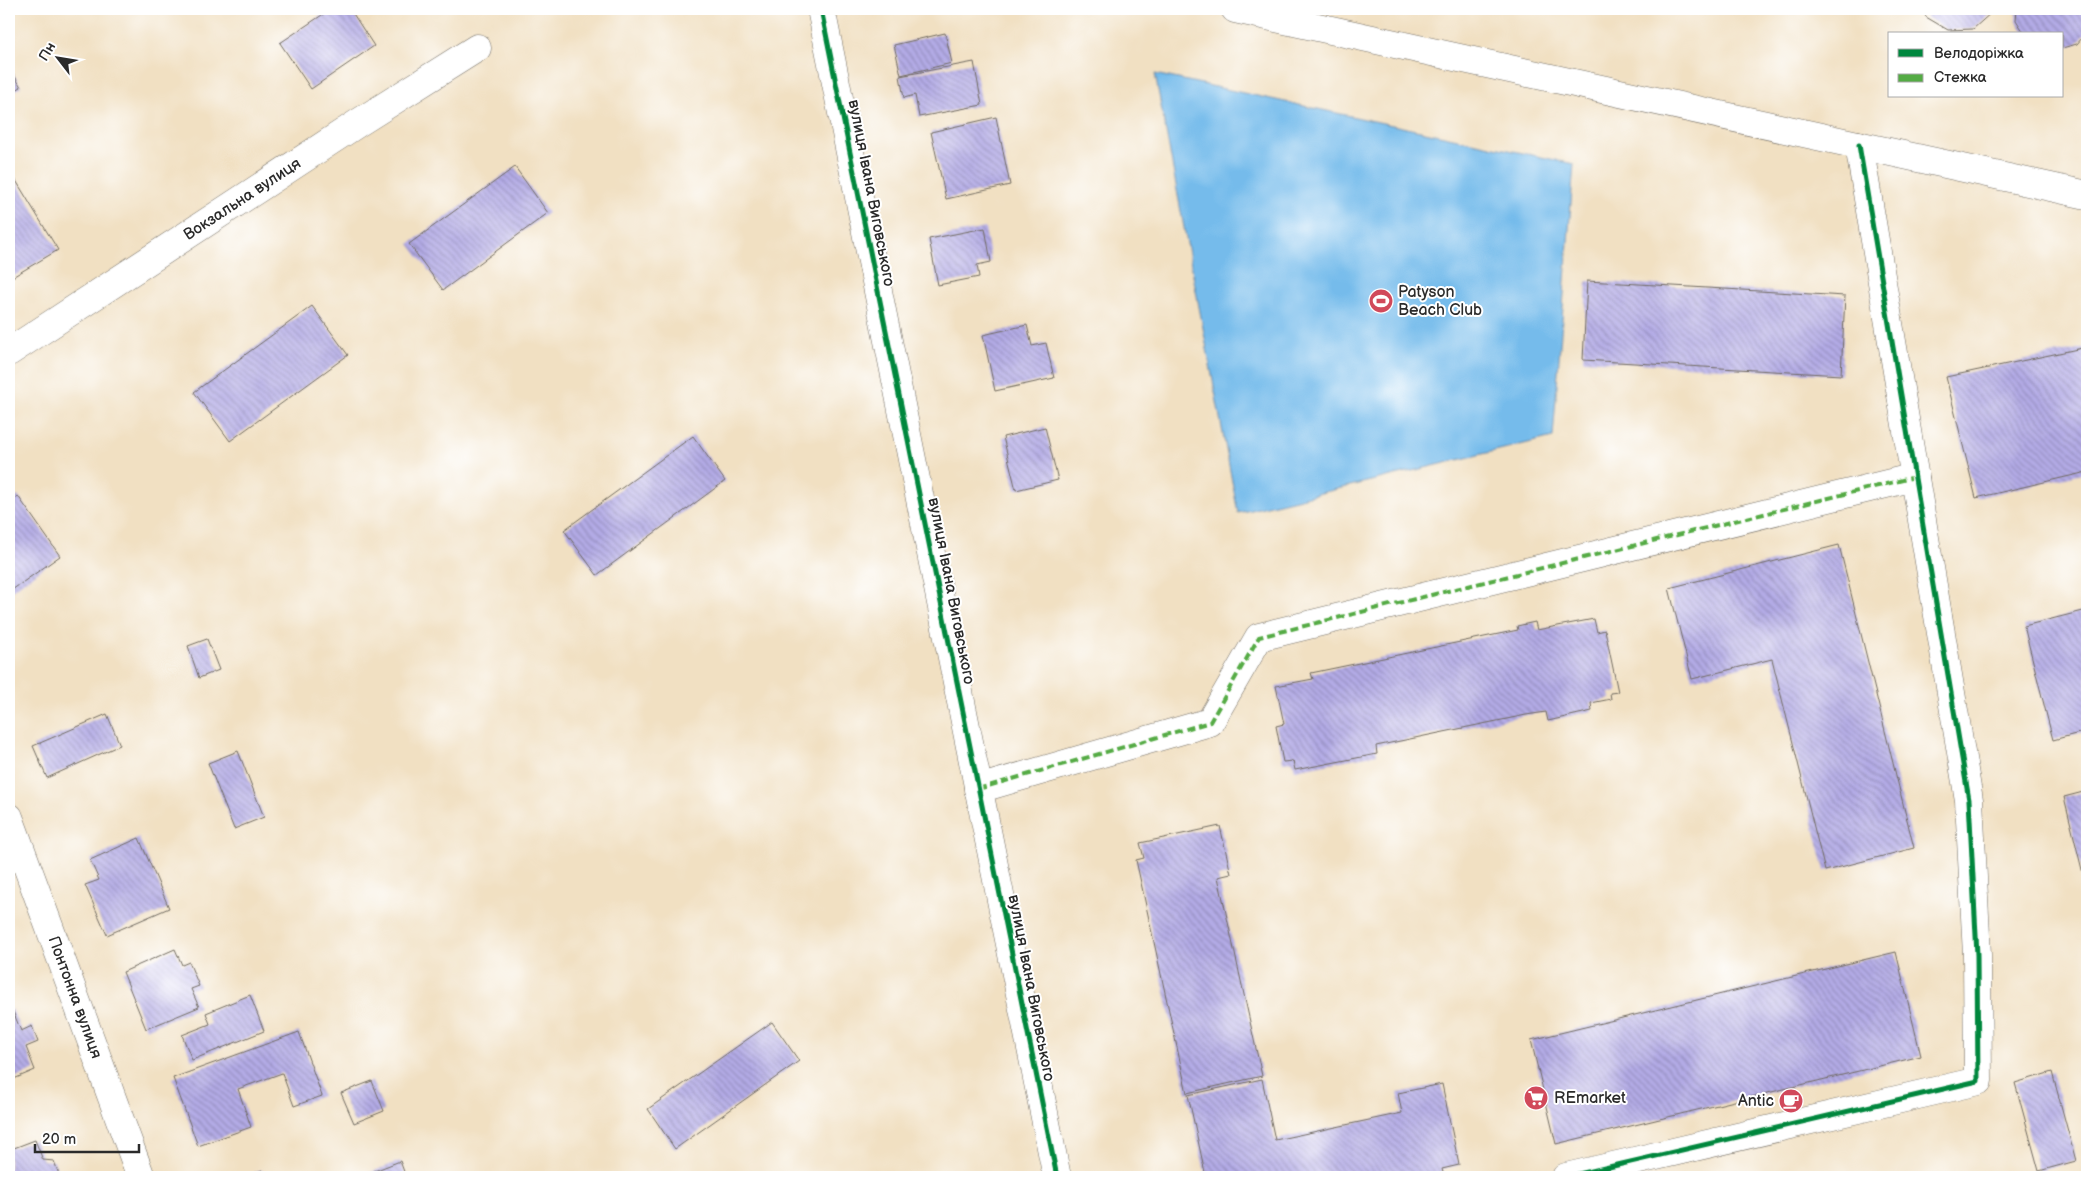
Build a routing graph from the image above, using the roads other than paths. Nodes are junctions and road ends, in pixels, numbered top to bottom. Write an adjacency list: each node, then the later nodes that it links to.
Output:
1 (821, 9): 8 (street, вулиця Івана Виговського)
2 (1235, 9): 4 (street)
3 (477, 48): 6 (street, Вокзальна вулиця)
4 (1859, 145): 5 (street); 7 (street)
5 (2087, 195)
6 (9, 352)
7 (1914, 477): 8 (street); 12 (street)
8 (978, 789): 11 (street, вулиця Івана Виговського)
9 (9, 817): 10 (street, Понтонна вулиця)
10 (141, 1177)
11 (1056, 1177)
12 (1566, 1177)

